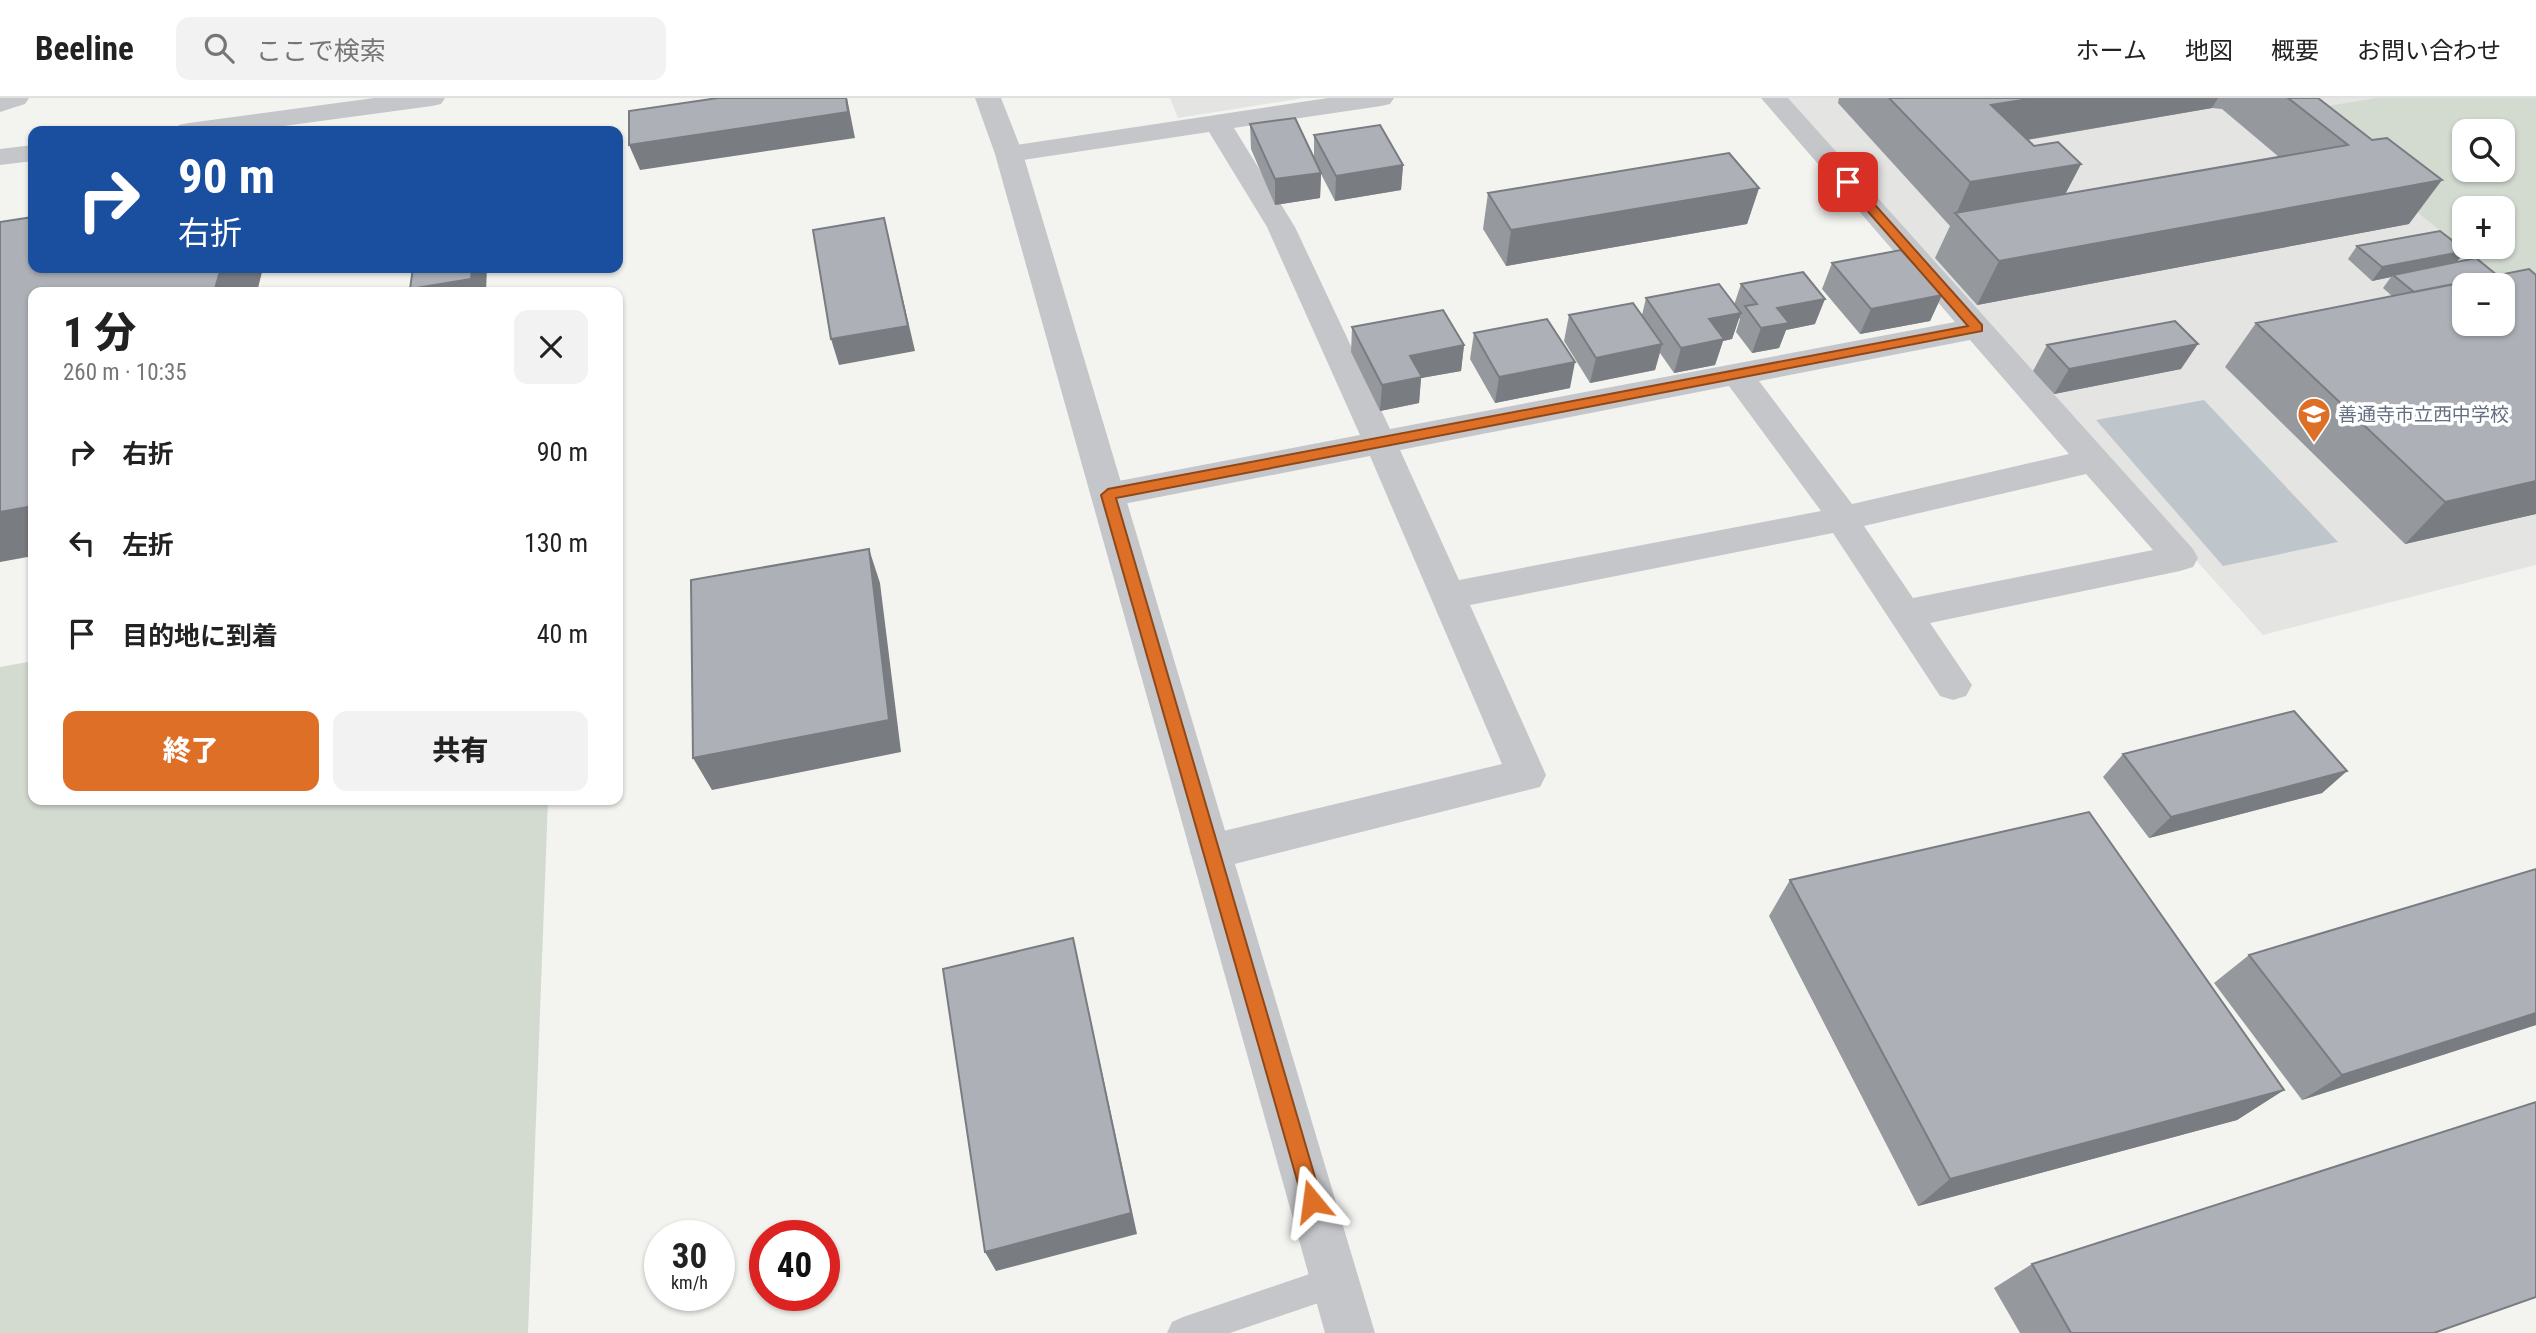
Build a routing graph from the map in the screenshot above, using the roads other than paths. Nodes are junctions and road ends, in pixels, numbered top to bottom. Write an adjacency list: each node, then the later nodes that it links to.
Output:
1 (16, 98): 6 (street)
2 (432, 98): 8 (street)
3 (988, 98): 10 (street)
4 (1381, 98): 7 (street)
5 (1774, 98): 12 (street)
6 (0, 104)
7 (1217, 123): 10 (street); 14 (street)
8 (226, 126)
9 (28, 154): 11 (street)
10 (1009, 154): 16 (street)
11 (0, 157)
12 (1978, 328): 13 (street); 15 (street)
13 (1737, 374): 14 (street); 17 (street)
14 (1380, 443): 16 (street); 18 (street)
15 (2094, 460): 17 (street); 19 (street)
16 (1108, 495): 21 (street)
17 (1843, 519): 18 (street); 19 (street)
18 (1447, 596): 21 (street)
19 (1904, 614): 20 (street)
20 (1953, 685)
21 (1211, 852): 22 (street)
22 (1336, 1281): 23 (lane); 24 (street)
23 (1183, 1333)
24 (1350, 1333)

